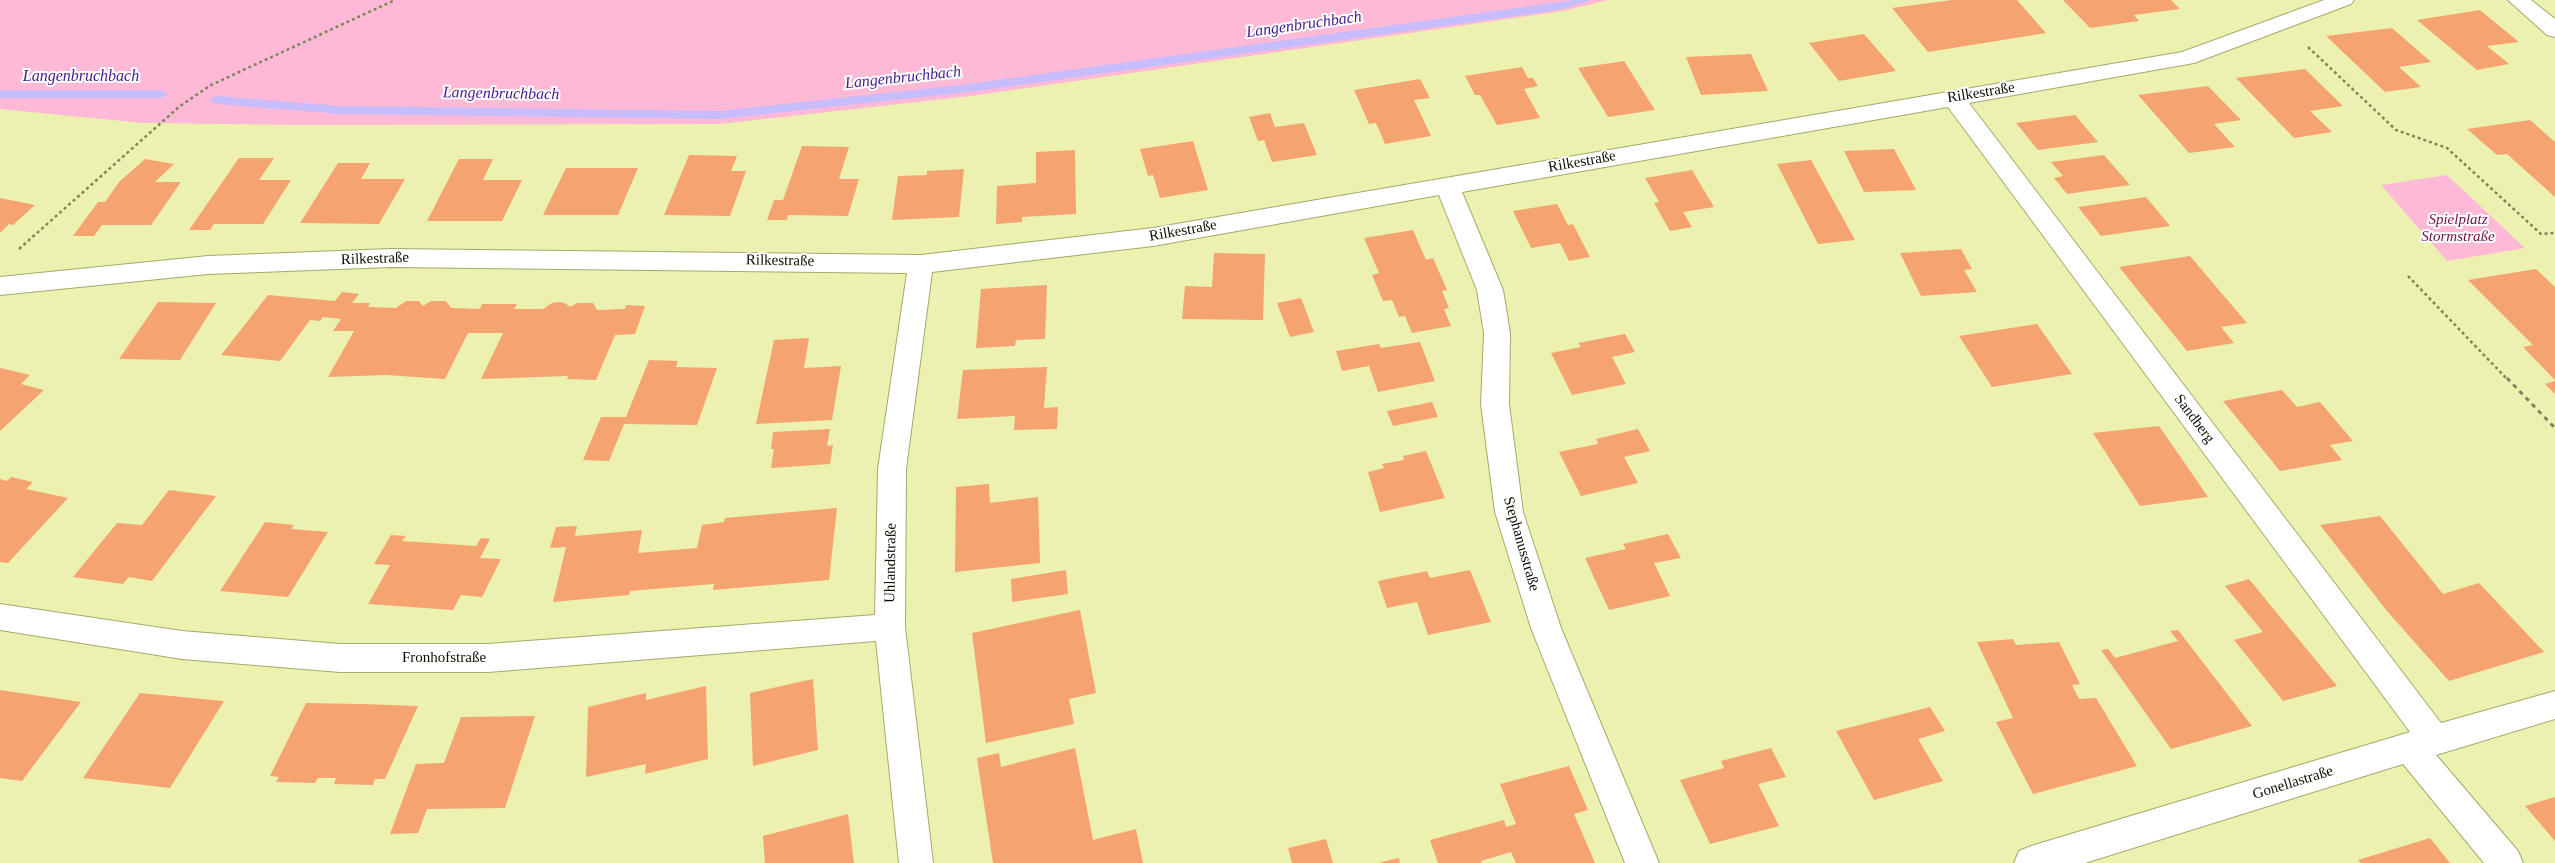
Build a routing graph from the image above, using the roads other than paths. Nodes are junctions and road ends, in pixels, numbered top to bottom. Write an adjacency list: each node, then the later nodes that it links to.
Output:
1 (2344, 0): 4 (street, Rilkestraße)
2 (2518, 0): 3 (street)
3 (2555, 30)
4 (1953, 98): 5 (street, Rilkestraße); 11 (street, Sandberg)
5 (1448, 185): 6 (street, Rilkestraße); 13 (street, Stephanusstraße)
6 (921, 264): 7 (street, Rilkestraße); 9 (street, Uhlandstraße)
7 (0, 286)
8 (0, 617): 9 (street, Fronhofstraße)
9 (890, 626): 12 (street, Uhlandstraße)
10 (2555, 705): 11 (street, Gonellastraße)
11 (2422, 744): 14 (street, Gonellastraße); 15 (street, Sandberg)
12 (916, 863)
13 (1642, 863)
14 (2031, 863)
15 (2506, 863)

